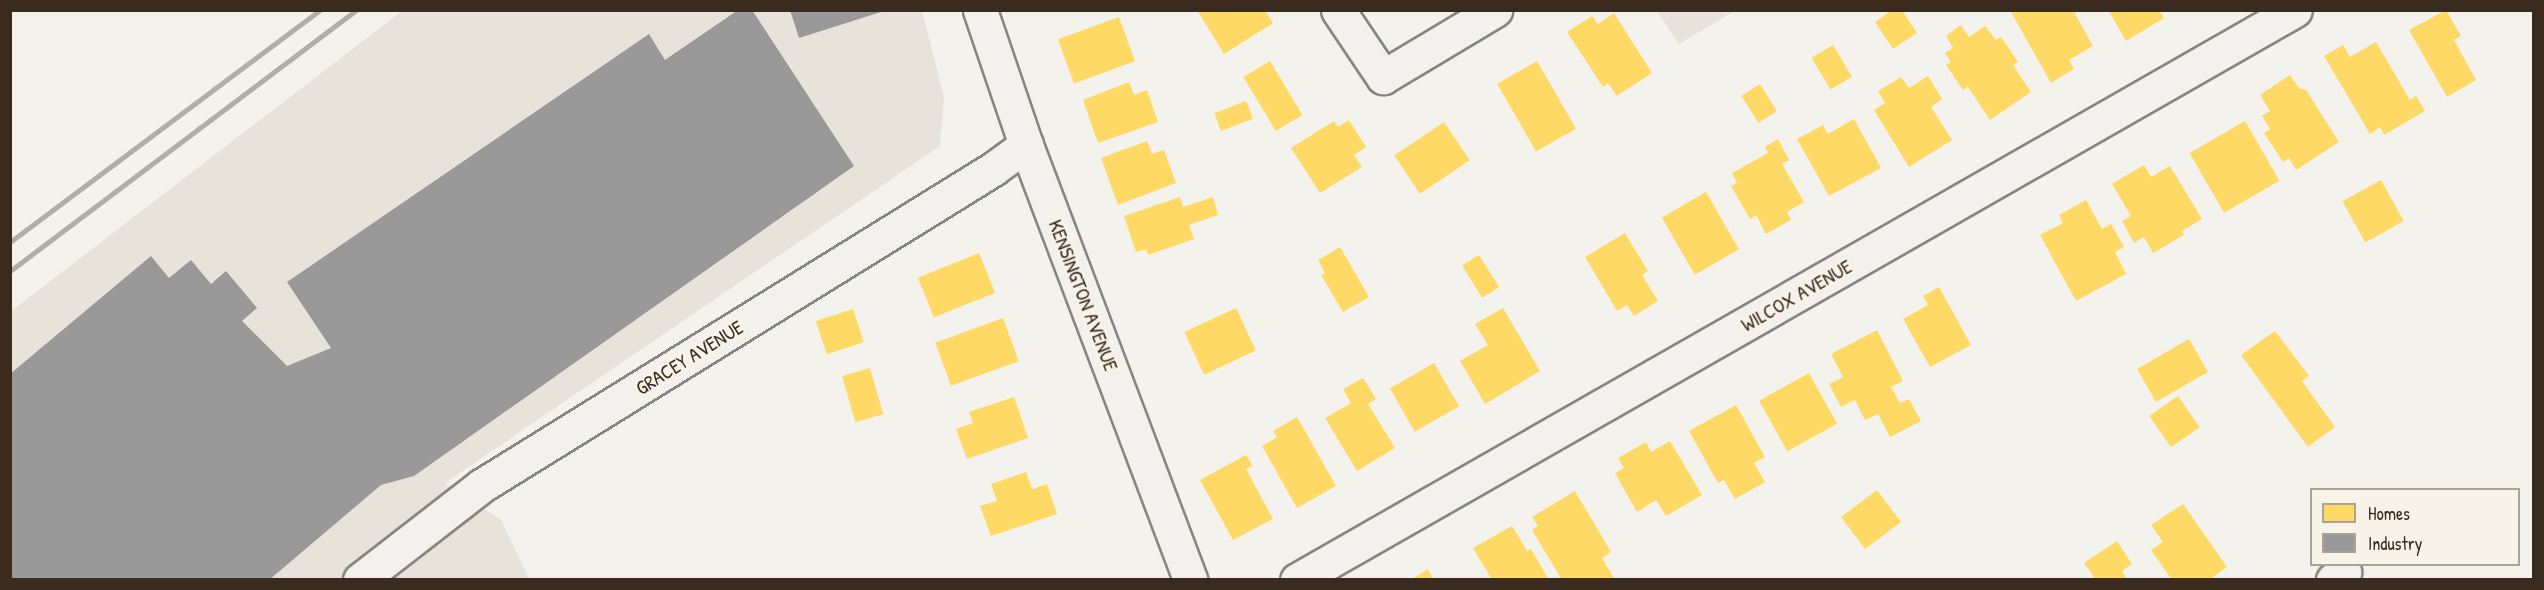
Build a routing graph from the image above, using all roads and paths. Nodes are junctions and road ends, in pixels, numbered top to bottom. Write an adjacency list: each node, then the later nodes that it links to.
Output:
1 (980, 10): 5 (street, KENSINGTON AVENUE)
2 (1338, 10): 3 (street)
3 (1495, 10)
4 (2295, 10): 8 (street, WILCOX AVENUE)
5 (1026, 145): 6 (street, GRACEY AVENUE); 7 (street, KENSINGTON AVENUE)
6 (360, 579)
7 (1190, 579)
8 (1297, 579)

